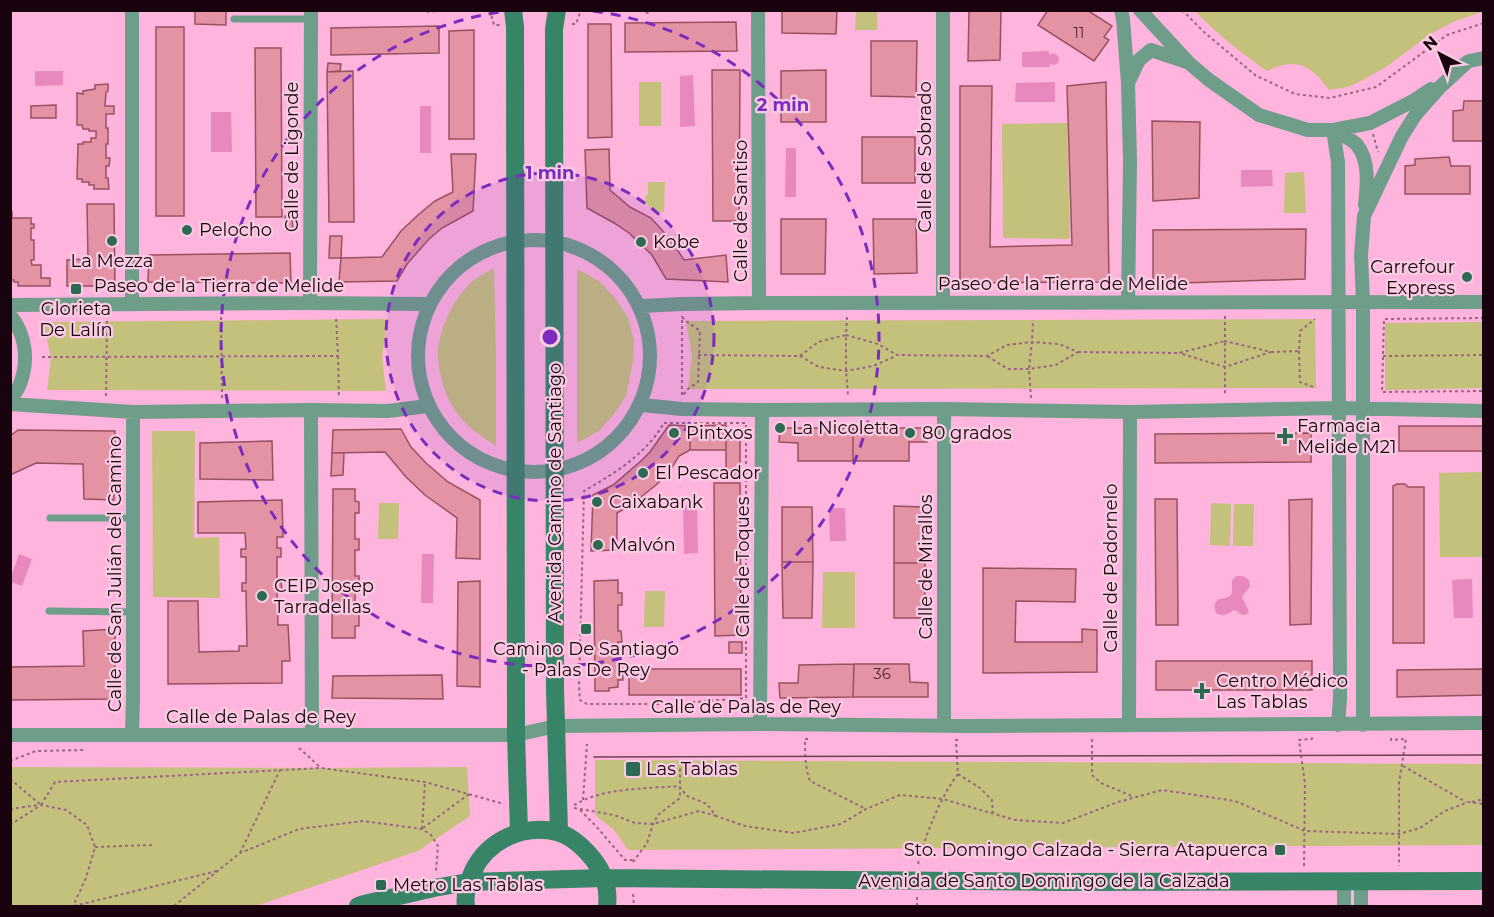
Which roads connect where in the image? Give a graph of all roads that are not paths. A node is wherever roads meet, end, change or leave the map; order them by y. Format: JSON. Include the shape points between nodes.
{"nodes":[{"id":1,"x":132,"y":10,"type":"edge"},
{"id":2,"x":758,"y":10,"type":"edge"},
{"id":3,"x":943,"y":10,"type":"edge"},
{"id":4,"x":1121,"y":10,"type":"edge"},
{"id":5,"x":1140,"y":10,"type":"edge"},
{"id":6,"x":311,"y":15,"type":"edge"},
{"id":7,"x":556,"y":17,"type":"edge"},
{"id":8,"x":234,"y":18,"type":"dead end"},
{"id":9,"x":514,"y":19,"type":"edge"},
{"id":10,"x":1484,"y":58,"type":"edge"},
{"id":11,"x":1190,"y":63,"type":"junction"},
{"id":12,"x":1465,"y":64,"type":"junction"},
{"id":13,"x":1128,"y":83,"type":"junction"},
{"id":14,"x":1332,"y":130,"type":"junction"},
{"id":15,"x":1364,"y":216,"type":"junction"},
{"id":16,"x":515,"y":242,"type":"junction"},
{"id":17,"x":554,"y":244,"type":"junction"},
{"id":18,"x":1128,"y":302,"type":"junction"},
{"id":19,"x":1339,"y":302,"type":"junction"},
{"id":20,"x":1484,"y":302,"type":"edge"},
{"id":21,"x":310,"y":303,"type":"junction"},
{"id":22,"x":759,"y":303,"type":"junction"},
{"id":23,"x":943,"y":303,"type":"junction"},
{"id":24,"x":1363,"y":303,"type":"junction"},
{"id":25,"x":10,"y":304,"type":"edge"},
{"id":26,"x":132,"y":304,"type":"junction"},
{"id":27,"x":428,"y":304,"type":"junction"},
{"id":28,"x":642,"y":306,"type":"junction"},
{"id":29,"x":10,"y":315,"type":"edge"},
{"id":30,"x":10,"y":402,"type":"edge"},
{"id":31,"x":642,"y":405,"type":"junction"},
{"id":32,"x":427,"y":406,"type":"junction"},
{"id":33,"x":1338,"y":408,"type":"junction"},
{"id":34,"x":1362,"y":408,"type":"junction"},
{"id":35,"x":944,"y":409,"type":"junction"},
{"id":36,"x":311,"y":410,"type":"junction"},
{"id":37,"x":762,"y":410,"type":"junction"},
{"id":38,"x":1484,"y":411,"type":"edge"},
{"id":39,"x":133,"y":412,"type":"junction"},
{"id":40,"x":1130,"y":412,"type":"junction"},
{"id":41,"x":516,"y":469,"type":"junction"},
{"id":42,"x":555,"y":470,"type":"junction"},
{"id":43,"x":50,"y":518,"type":"dead end"},
{"id":44,"x":133,"y":518,"type":"junction"},
{"id":45,"x":49,"y":611,"type":"dead end"},
{"id":46,"x":134,"y":612,"type":"junction"},
{"id":47,"x":1484,"y":723,"type":"edge"},
{"id":48,"x":760,"y":724,"type":"junction"},
{"id":49,"x":1363,"y":724,"type":"junction"},
{"id":50,"x":944,"y":725,"type":"junction"},
{"id":51,"x":1129,"y":725,"type":"junction"},
{"id":52,"x":1338,"y":725,"type":"junction"},
{"id":53,"x":556,"y":726,"type":"junction"},
{"id":54,"x":10,"y":735,"type":"edge"},
{"id":55,"x":132,"y":735,"type":"junction"},
{"id":56,"x":312,"y":735,"type":"junction"},
{"id":57,"x":516,"y":735,"type":"junction"},
{"id":58,"x":519,"y":832,"type":"junction"},
{"id":59,"x":559,"y":832,"type":"junction"},
{"id":60,"x":604,"y":878,"type":"junction"},
{"id":61,"x":1484,"y":881,"type":"edge"},
{"id":62,"x":468,"y":882,"type":"junction"},
{"id":63,"x":1353,"y":882,"type":"junction"},
{"id":64,"x":358,"y":906,"type":"edge"},
{"id":65,"x":466,"y":906,"type":"edge"},
{"id":66,"x":607,"y":906,"type":"edge"},
{"id":67,"x":1344,"y":906,"type":"edge"},
{"id":68,"x":1361,"y":906,"type":"edge"}],
"edges":[{"from":1,"to":26,"type":"street"},
{"from":2,"to":22,"type":"street","name":"Calle de Santiso"},
{"from":3,"to":23,"type":"street","name":"Calle de Sobrado"},
{"from":4,"to":13,"type":"street"},
{"from":5,"to":11,"type":"street"},
{"from":6,"to":8,"type":"lane"},
{"from":6,"to":21,"type":"street","name":"Calle de Ligonde"},
{"from":7,"to":17,"type":"street","name":"Avenida Camino de Santiago"},
{"from":9,"to":16,"type":"street"},
{"from":10,"to":12,"type":"street"},
{"from":11,"to":13,"type":"street","via":[[1150,50],[1139,60]]},
{"from":11,"to":14,"type":"street","via":[[1259,115],[1308,130]]},
{"from":12,"to":14,"type":"street","via":[[1413,101],[1370,123]]},
{"from":12,"to":15,"type":"street","via":[[1416,114]]},
{"from":13,"to":18,"type":"street"},
{"from":14,"to":15,"type":"street","via":[[1356,144],[1365,160]]},
{"from":14,"to":19,"type":"street","via":[[1338,162]]},
{"from":15,"to":24,"type":"street"},
{"from":16,"to":17,"type":"street"},
{"from":16,"to":27,"type":"street","via":[[487,250],[463,263]]},
{"from":16,"to":41,"type":"street"},
{"from":17,"to":28,"type":"street","via":[[583,251],[607,264],[627,283]]},
{"from":17,"to":42,"type":"street","name":"Avenida Camino de Santiago"},
{"from":18,"to":19,"type":"street","name":"Paseo de la Tierra de Melide"},
{"from":18,"to":23,"type":"street","name":"Paseo de la Tierra de Melide"},
{"from":19,"to":24,"type":"street","name":"Paseo de la Tierra de Melide"},
{"from":19,"to":33,"type":"street"},
{"from":20,"to":24,"type":"street","name":"Paseo de la Tierra de Melide"},
{"from":21,"to":26,"type":"street","name":"Paseo de la Tierra de Melide"},
{"from":21,"to":27,"type":"street","name":"Paseo de la Tierra de Melide"},
{"from":22,"to":23,"type":"street","name":"Paseo de la Tierra de Melide"},
{"from":22,"to":28,"type":"street","name":"Paseo de la Tierra de Melide","via":[[682,310]]},
{"from":24,"to":34,"type":"street"},
{"from":25,"to":26,"type":"street","name":"Paseo de la Tierra de Melide"},
{"from":27,"to":32,"type":"street","via":[[419,329],[416,355],[418,381]]},
{"from":28,"to":31,"type":"street","via":[[652,339],[652,373]]},
{"from":29,"to":30,"type":"street","via":[[24,342],[25,363],[20,385]]},
{"from":30,"to":39,"type":"street"},
{"from":31,"to":37,"type":"street","via":[[682,403]]},
{"from":31,"to":42,"type":"street","via":[[613,442],[577,465]]},
{"from":32,"to":36,"type":"street","via":[[388,411]]},
{"from":32,"to":41,"type":"street","via":[[443,430],[464,450],[489,463]]},
{"from":33,"to":34,"type":"street"},
{"from":33,"to":40,"type":"street"},
{"from":33,"to":52,"type":"street"},
{"from":34,"to":38,"type":"street"},
{"from":34,"to":49,"type":"street"},
{"from":35,"to":37,"type":"street"},
{"from":35,"to":40,"type":"street"},
{"from":35,"to":50,"type":"street","name":"Calle de Mirallos"},
{"from":36,"to":39,"type":"street"},
{"from":36,"to":56,"type":"street"},
{"from":37,"to":48,"type":"street","name":"Calle de Toques"},
{"from":39,"to":44,"type":"street","name":"Calle de San Julián del Camino"},
{"from":40,"to":51,"type":"street","name":"Calle de Padornelo"},
{"from":41,"to":42,"type":"street"},
{"from":41,"to":57,"type":"street"},
{"from":42,"to":53,"type":"street","name":"Avenida Camino de Santiago"},
{"from":43,"to":44,"type":"lane"},
{"from":44,"to":46,"type":"street","name":"Calle de San Julián del Camino"},
{"from":45,"to":46,"type":"lane"},
{"from":46,"to":55,"type":"street","name":"Calle de San Julián del Camino"},
{"from":47,"to":49,"type":"street","name":"Calle de Palas de Rey"},
{"from":48,"to":50,"type":"street","name":"Calle de Palas de Rey"},
{"from":48,"to":53,"type":"street","name":"Calle de Palas de Rey"},
{"from":49,"to":52,"type":"street","name":"Calle de Palas de Rey"},
{"from":50,"to":51,"type":"street","name":"Calle de Palas de Rey"},
{"from":51,"to":52,"type":"street","name":"Calle de Palas de Rey"},
{"from":53,"to":57,"type":"street","name":"Calle de Palas de Rey"},
{"from":53,"to":59,"type":"street","name":"Avenida Camino de Santiago"},
{"from":54,"to":55,"type":"street","name":"Calle de Palas de Rey"},
{"from":55,"to":56,"type":"street","name":"Calle de Palas de Rey"},
{"from":56,"to":57,"type":"street","name":"Calle de Palas de Rey"},
{"from":57,"to":58,"type":"street"},
{"from":58,"to":59,"type":"street"},
{"from":58,"to":62,"type":"street","via":[[496,842],[478,860]]},
{"from":59,"to":60,"type":"street","via":[[586,850]]},
{"from":60,"to":62,"type":"street","name":"Avenida de Santo Domingo de la Calzada"},
{"from":60,"to":63,"type":"street","name":"Avenida de Santo Domingo de la Calzada","via":[[633,869],[917,880]]},
{"from":60,"to":66,"type":"street"},
{"from":61,"to":63,"type":"street","name":"Avenida de Santo Domingo de la Calzada"},
{"from":62,"to":64,"type":"street","name":"Avenida de Santo Domingo de la Calzada"},
{"from":62,"to":65,"type":"street"},
{"from":63,"to":67,"type":"street"},
{"from":63,"to":68,"type":"street"}]}
